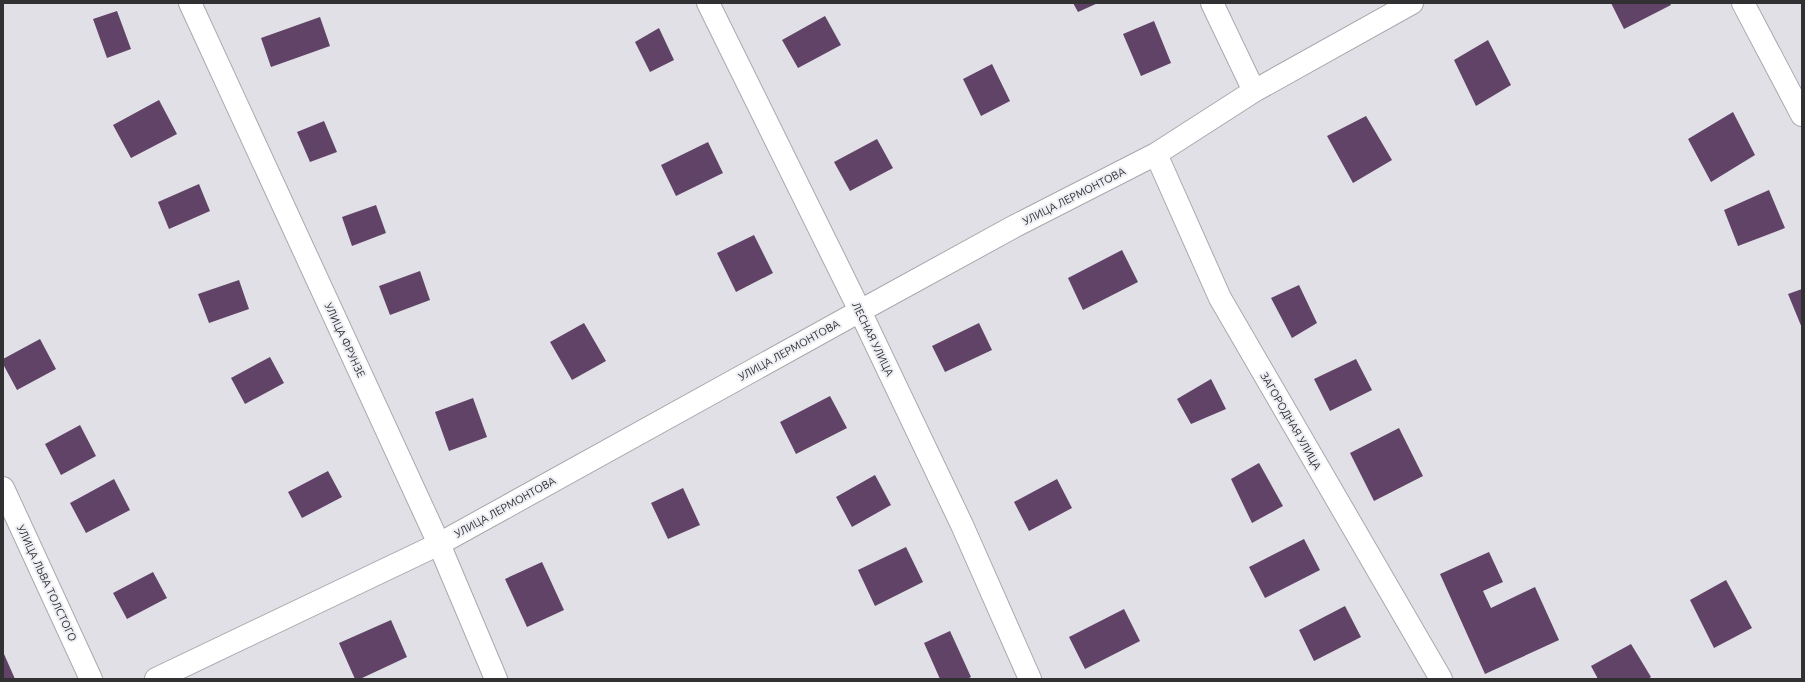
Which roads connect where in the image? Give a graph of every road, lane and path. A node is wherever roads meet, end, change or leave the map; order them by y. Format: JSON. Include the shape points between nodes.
{"nodes":[{"id":1,"x":190,"y":3,"type":"edge"},
{"id":2,"x":708,"y":3,"type":"edge"},
{"id":3,"x":1212,"y":3,"type":"edge"},
{"id":4,"x":1412,"y":3,"type":"edge"},
{"id":5,"x":1743,"y":3,"type":"edge"},
{"id":6,"x":1254,"y":91,"type":"junction"},
{"id":7,"x":1802,"y":115,"type":"edge"},
{"id":8,"x":1156,"y":154,"type":"junction"},
{"id":9,"x":860,"y":311,"type":"junction"},
{"id":10,"x":3,"y":488,"type":"edge"},
{"id":11,"x":439,"y":544,"type":"junction"},
{"id":12,"x":91,"y":679,"type":"edge"},
{"id":13,"x":156,"y":679,"type":"edge"},
{"id":14,"x":496,"y":679,"type":"edge"},
{"id":15,"x":1030,"y":679,"type":"edge"},
{"id":16,"x":1441,"y":679,"type":"edge"}],
"edges":[{"from":1,"to":11,"type":"street","name":"УЛИЦА ФРУНЗЕ"},
{"from":2,"to":9,"type":"street","name":"ЛЕСНАЯ УЛИЦА"},
{"from":3,"to":6,"type":"street"},
{"from":4,"to":6,"type":"street","name":"УЛИЦА ЛЕРМОНТОВА"},
{"from":5,"to":7,"type":"street"},
{"from":6,"to":8,"type":"street","name":"УЛИЦА ЛЕРМОНТОВА"},
{"from":8,"to":9,"type":"street","name":"УЛИЦА ЛЕРМОНТОВА"},
{"from":8,"to":16,"type":"street","name":"ЗАГОРОДНАЯ УЛИЦА","via":[[1220,298]]},
{"from":9,"to":11,"type":"street","name":"УЛИЦА ЛЕРМОНТОВА"},
{"from":9,"to":15,"type":"street","name":"ЛЕСНАЯ УЛИЦА","via":[[962,525]]},
{"from":10,"to":12,"type":"street","name":"УЛИЦА ЛЬВА ТОЛСТОГО"},
{"from":11,"to":13,"type":"street","name":"УЛИЦА ЛЕРМОНТОВА"},
{"from":11,"to":14,"type":"street","name":"УЛИЦА ФРУНЗЕ"}]}
